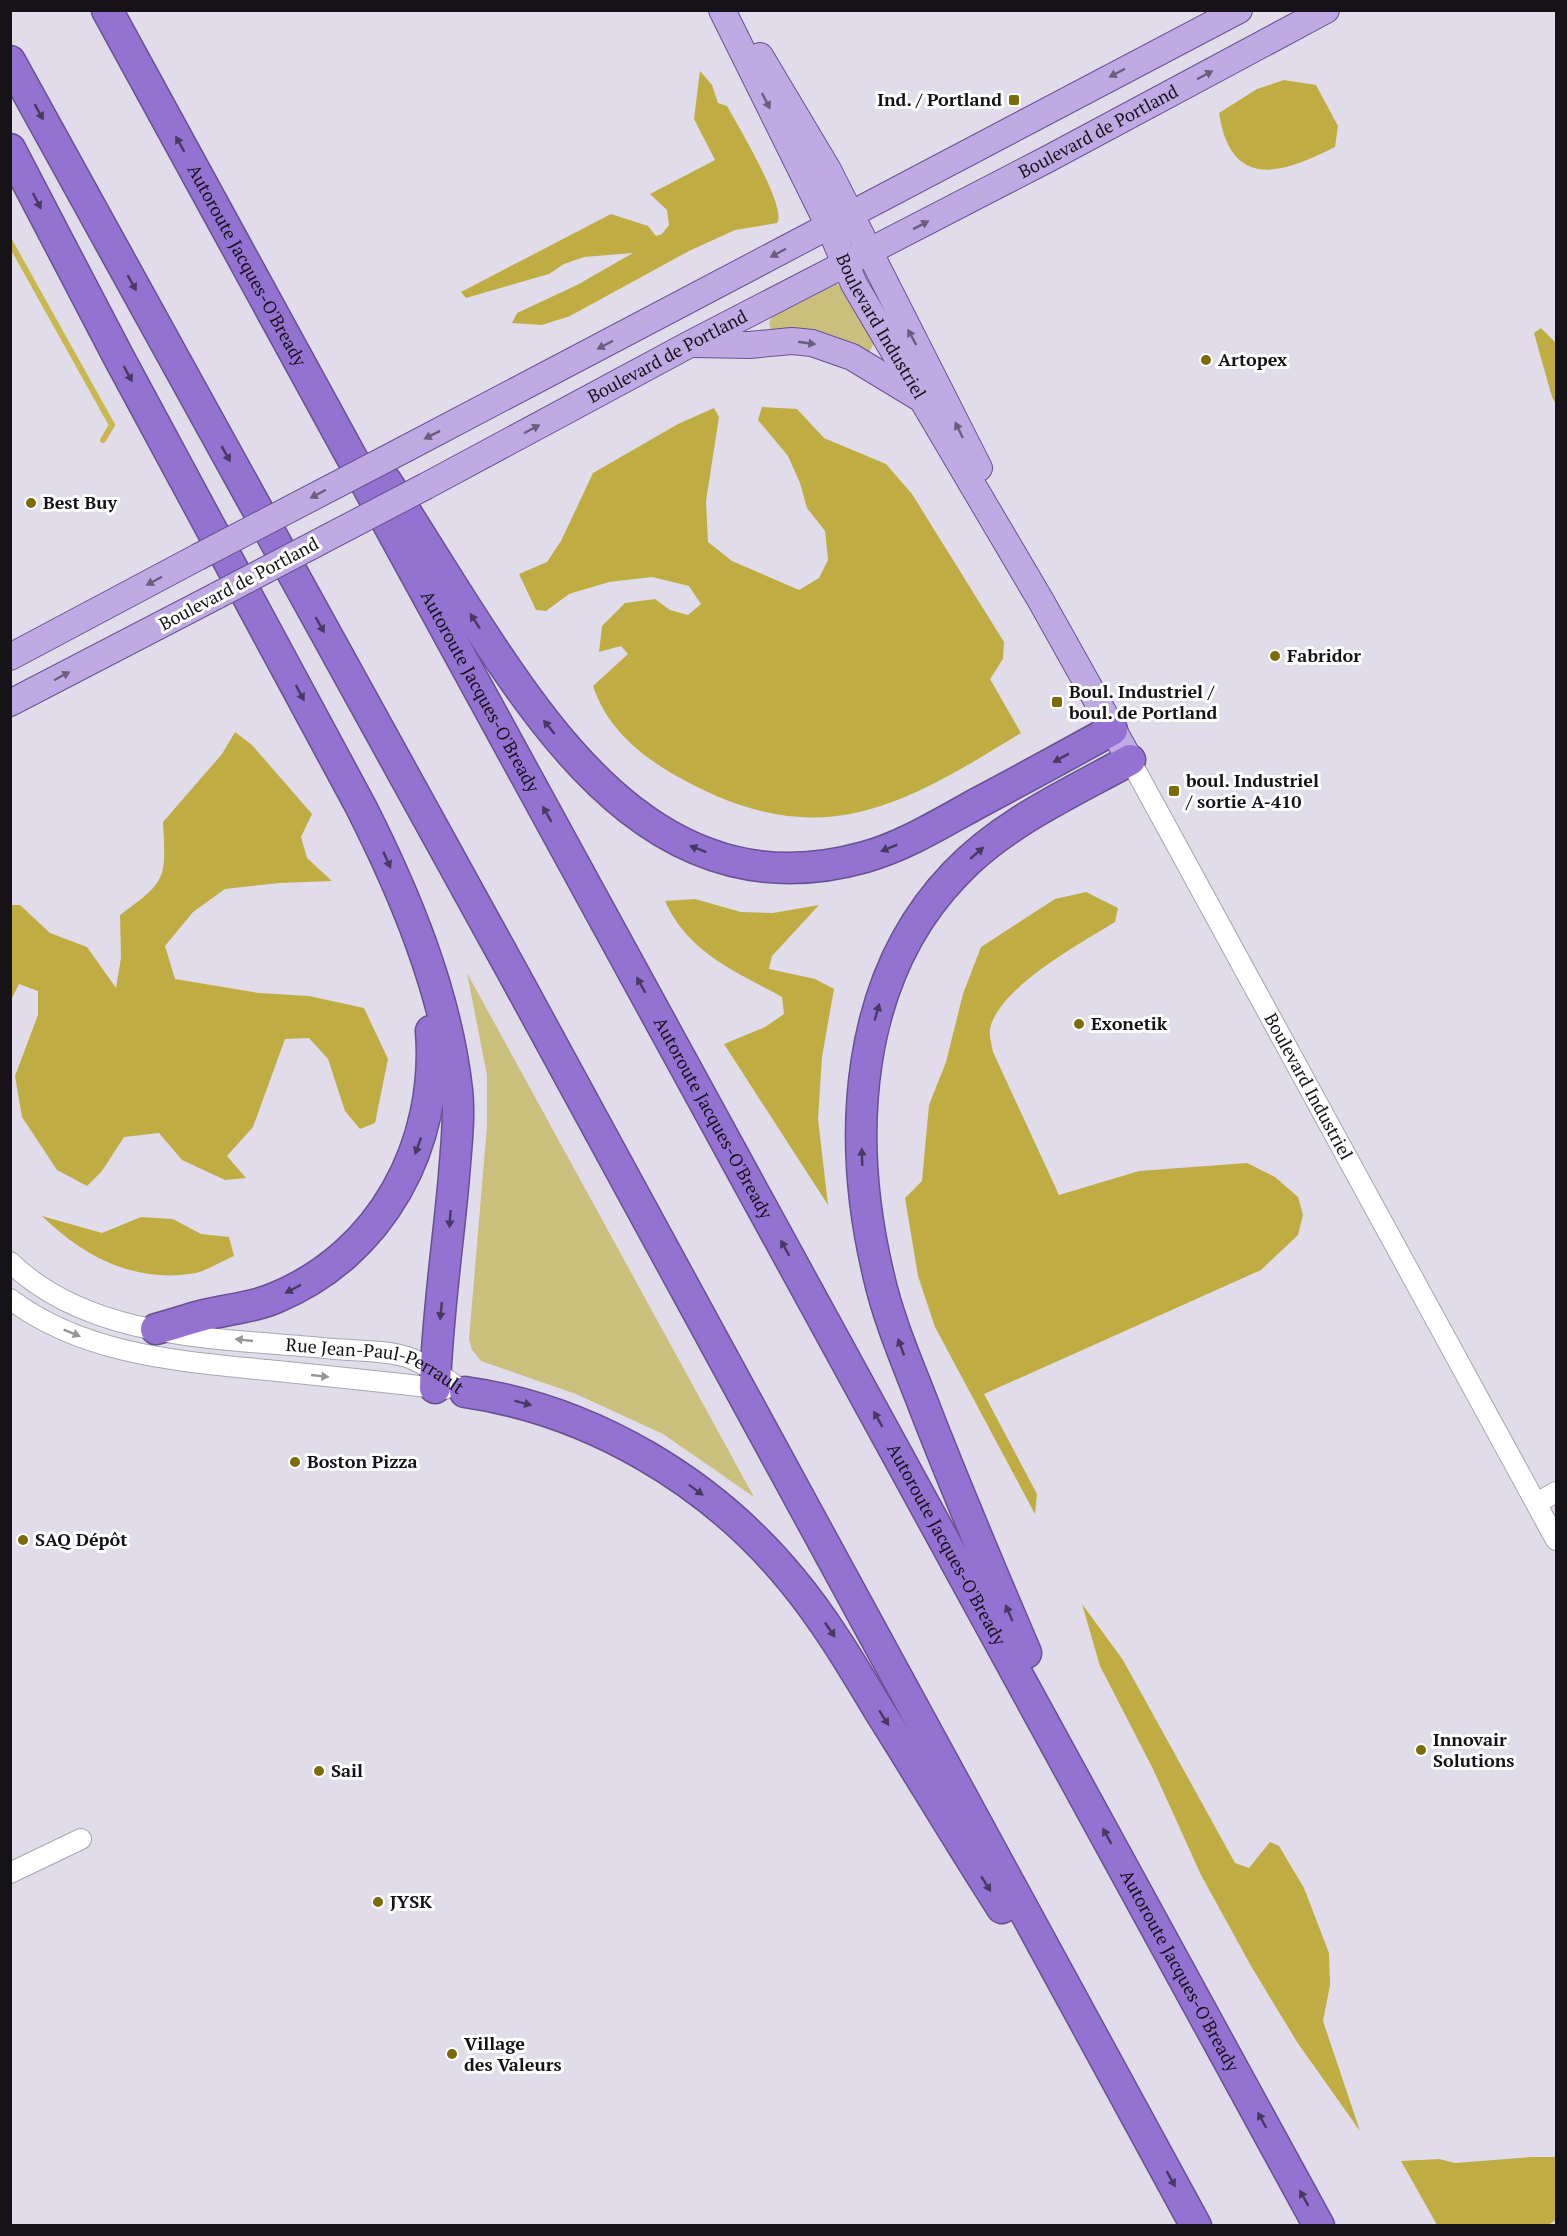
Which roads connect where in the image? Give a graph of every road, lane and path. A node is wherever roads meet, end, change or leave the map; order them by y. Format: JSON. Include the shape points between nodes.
{"nodes":[{"id":1,"x":107,"y":10,"type":"edge"},
{"id":2,"x":722,"y":10,"type":"edge"},
{"id":3,"x":733,"y":10,"type":"edge"},
{"id":4,"x":1239,"y":10,"type":"edge"},
{"id":5,"x":1326,"y":10,"type":"edge"},
{"id":6,"x":10,"y":61,"type":"edge"},
{"id":7,"x":10,"y":149,"type":"edge"},
{"id":8,"x":840,"y":220,"type":"junction"},
{"id":9,"x":239,"y":250,"type":"junction"},
{"id":10,"x":869,"y":252,"type":"junction"},
{"id":11,"x":845,"y":263,"type":"junction"},
{"id":12,"x":690,"y":344,"type":"junction"},
{"id":13,"x":918,"y":397,"type":"junction"},
{"id":14,"x":1059,"y":633,"type":"junction"},
{"id":15,"x":10,"y":657,"type":"edge"},
{"id":16,"x":10,"y":703,"type":"edge"},
{"id":17,"x":1113,"y":730,"type":"junction"},
{"id":18,"x":1130,"y":760,"type":"junction"},
{"id":19,"x":415,"y":930,"type":"junction"},
{"id":20,"x":10,"y":1262,"type":"edge"},
{"id":21,"x":10,"y":1299,"type":"edge"},
{"id":22,"x":156,"y":1329,"type":"junction"},
{"id":23,"x":435,"y":1380,"type":"junction"},
{"id":24,"x":465,"y":1392,"type":"joint"},
{"id":25,"x":1557,"y":1492,"type":"edge"},
{"id":26,"x":1537,"y":1503,"type":"junction"},
{"id":27,"x":1557,"y":1540,"type":"edge"},
{"id":28,"x":1088,"y":1802,"type":"junction"},
{"id":29,"x":81,"y":1839,"type":"dead end"},
{"id":30,"x":10,"y":1872,"type":"edge"},
{"id":31,"x":1146,"y":2133,"type":"junction"},
{"id":32,"x":1196,"y":2226,"type":"edge"},
{"id":33,"x":1319,"y":2226,"type":"edge"}],
"edges":[{"from":9,"to":1,"type":"highway","name":"Autoroute Jacques-O'Bready","one_way":true},
{"from":2,"to":8,"type":"main road","name":"Boulevard Industriel","one_way":true},
{"from":3,"to":8,"type":"main road","name":"Boulevard Industriel","via":[[828,170]]},
{"from":4,"to":8,"type":"main road","one_way":true},
{"from":10,"to":5,"type":"main road","name":"Boulevard de Portland","one_way":true},
{"from":6,"to":31,"type":"highway","one_way":true},
{"from":7,"to":19,"type":"highway","one_way":true,"via":[[369,823]]},
{"from":8,"to":10,"type":"main road","name":"Boulevard Industriel"},
{"from":8,"to":11,"type":"main road","name":"Boulevard Industriel"},
{"from":8,"to":15,"type":"main road","one_way":true,"bridge":true},
{"from":17,"to":9,"type":"highway","one_way":true,"via":[[923,832],[884,851],[853,860],[791,866],[743,862],[700,850],[664,833],[600,785],[520,690]]},
{"from":28,"to":9,"type":"highway","name":"Autoroute Jacques-O'Bready","one_way":true},
{"from":10,"to":11,"type":"main road","name":"Boulevard de Portland"},
{"from":14,"to":10,"type":"main road","name":"Boulevard Industriel","one_way":true},
{"from":11,"to":12,"type":"main road","name":"Boulevard de Portland"},
{"from":11,"to":13,"type":"main road","name":"Boulevard Industriel"},
{"from":12,"to":13,"type":"main road","one_way":true,"via":[[812,343],[852,357]]},
{"from":16,"to":12,"type":"main road","name":"Boulevard de Portland","one_way":true,"bridge":true},
{"from":13,"to":14,"type":"main road","name":"Boulevard Industriel"},
{"from":14,"to":17,"type":"main road","name":"Boulevard Industriel"},
{"from":17,"to":18,"type":"main road","name":"Boulevard Industriel"},
{"from":18,"to":26,"type":"street","name":"Boulevard Industriel"},
{"from":28,"to":18,"type":"highway","one_way":true,"via":[[945,1461],[888,1309],[874,1256],[865,1197],[862,1109],[866,1057],[881,998],[900,951],[930,904],[955,873],[996,837]]},
{"from":19,"to":22,"type":"highway","one_way":true,"via":[[430,1017],[431,1089],[419,1146],[391,1202],[346,1253],[287,1293]]},
{"from":19,"to":23,"type":"highway","one_way":true,"via":[[445,1029],[457,1090]]},
{"from":20,"to":22,"type":"street","name":"Rue Jean-Paul-Perrault","via":[[41,1287],[80,1308],[111,1320]]},
{"from":21,"to":23,"type":"street","name":"Rue Jean-Paul-Perrault","one_way":true,"via":[[67,1331],[144,1355],[190,1363]]},
{"from":23,"to":22,"type":"street","name":"Rue Jean-Paul-Perrault","one_way":true,"via":[[407,1357]]},
{"from":23,"to":24,"type":"street","name":"Rue Jean-Paul-Perrault"},
{"from":24,"to":31,"type":"highway","one_way":true,"via":[[514,1400],[549,1411],[619,1441],[704,1496],[779,1565],[834,1636]]},
{"from":25,"to":26,"type":"street"},
{"from":26,"to":27,"type":"street","name":"Boulevard Industriel"},
{"from":33,"to":28,"type":"highway","name":"Autoroute Jacques-O'Bready","one_way":true},
{"from":29,"to":30,"type":"street"},
{"from":31,"to":32,"type":"highway","one_way":true}]}
